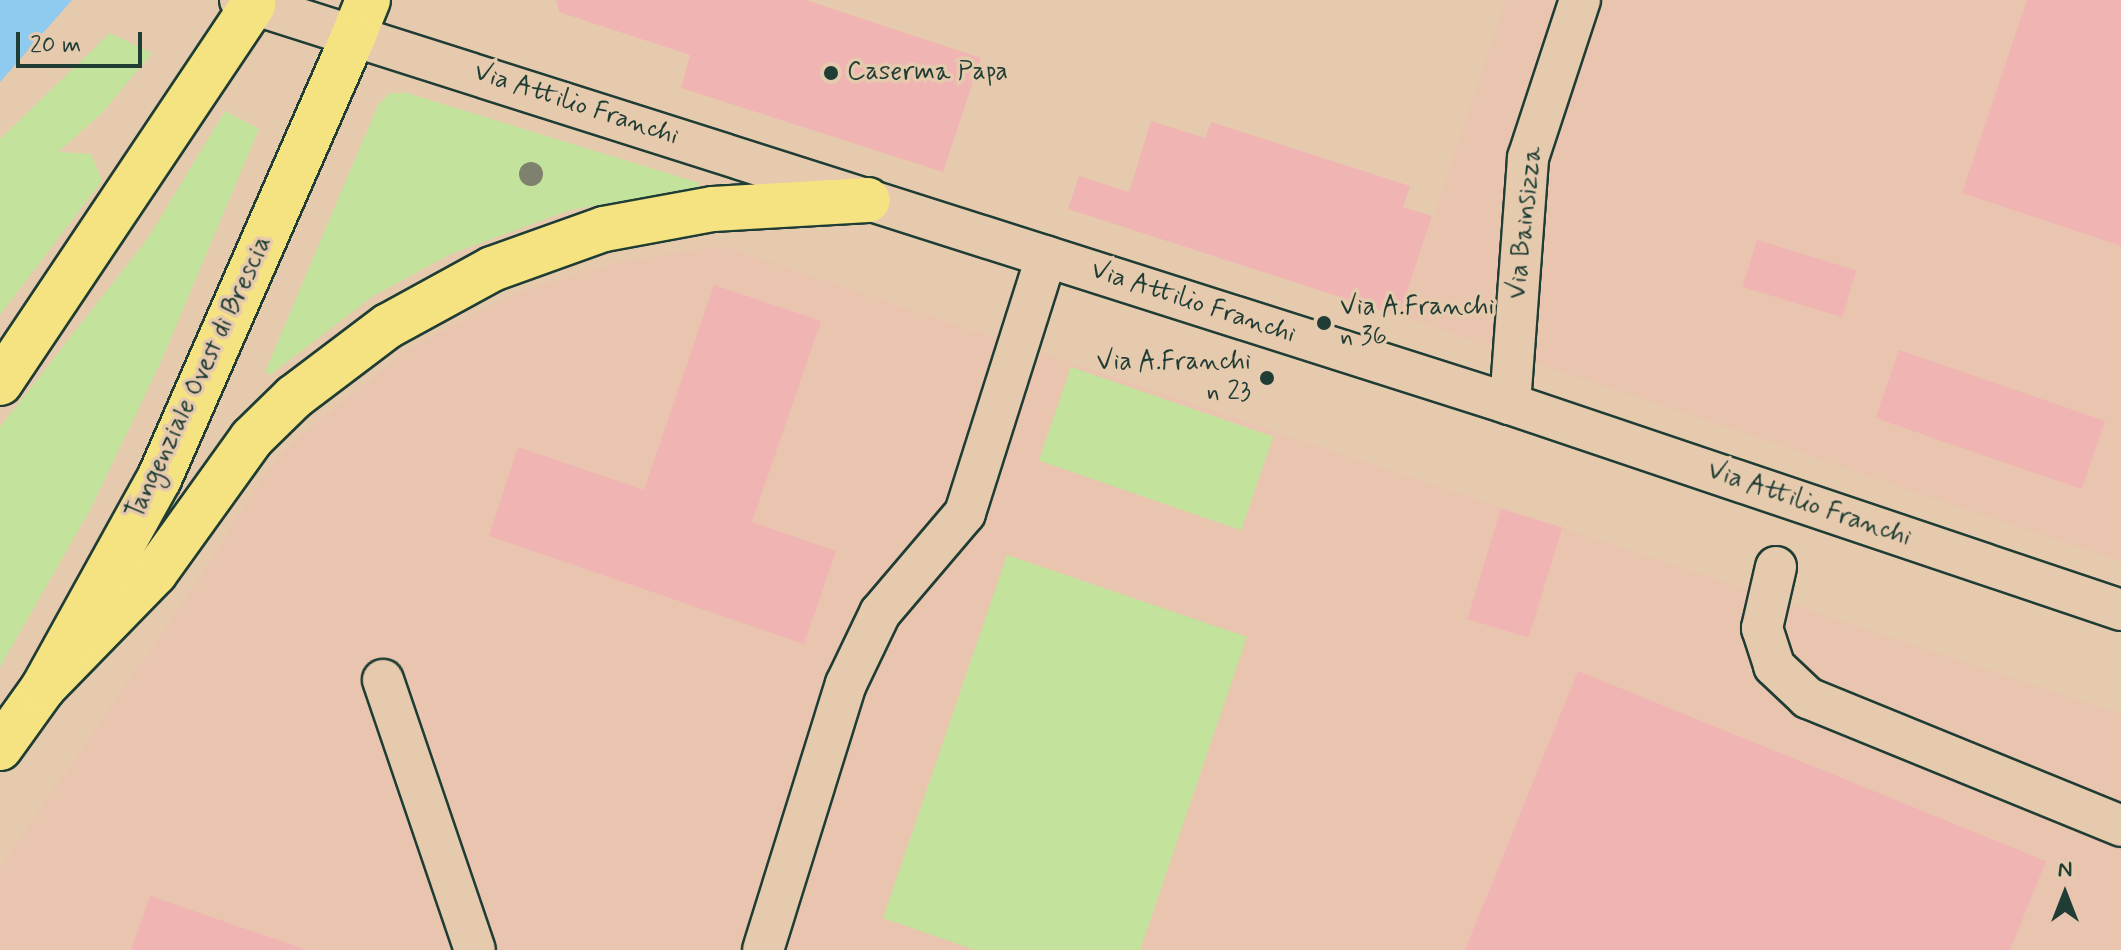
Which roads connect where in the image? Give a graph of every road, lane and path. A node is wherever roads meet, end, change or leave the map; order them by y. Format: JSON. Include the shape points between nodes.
{"nodes":[{"id":1,"x":1580,"y":0,"type":"edge"},
{"id":2,"x":250,"y":2,"type":"edge"},
{"id":3,"x":360,"y":18,"type":"edge"},
{"id":4,"x":868,"y":200,"type":"junction"},
{"id":5,"x":1046,"y":257,"type":"junction"},
{"id":6,"x":0,"y":383,"type":"edge"},
{"id":7,"x":1510,"y":404,"type":"junction"},
{"id":8,"x":1776,"y":567,"type":"dead end"},
{"id":9,"x":2121,"y":610,"type":"edge"},
{"id":10,"x":383,"y":680,"type":"dead end"},
{"id":11,"x":43,"y":688,"type":"junction"},
{"id":12,"x":0,"y":748,"type":"edge"},
{"id":13,"x":2121,"y":826,"type":"edge"},
{"id":14,"x":475,"y":950,"type":"edge"},
{"id":15,"x":763,"y":950,"type":"edge"}],
"edges":[{"from":1,"to":7,"type":"street","name":"Via Bainsizza","via":[[1528,158]]},
{"from":2,"to":3,"type":"street","name":"Via Attilio Franchi"},
{"from":2,"to":6,"type":"highway"},
{"from":3,"to":4,"type":"street","name":"Via Attilio Franchi","via":[[451,64]]},
{"from":3,"to":11,"type":"highway","name":"Tangenziale Ovest di Brescia","via":[[159,479]]},
{"from":4,"to":5,"type":"street","name":"Via Attilio Franchi"},
{"from":4,"to":11,"type":"highway","via":[[713,209],[604,229],[492,269],[401,318],[340,360],[252,438],[155,573]]},
{"from":5,"to":7,"type":"street","name":"Via Attilio Franchi"},
{"from":5,"to":15,"type":"street","via":[[965,513],[880,613],[846,684]]},
{"from":7,"to":9,"type":"street","name":"Via Attilio Franchi"},
{"from":8,"to":13,"type":"street","via":[[1762,628],[1774,666],[1808,698]]},
{"from":10,"to":14,"type":"street"},
{"from":11,"to":12,"type":"highway","name":"Tangenziale Ovest di Brescia"}]}
